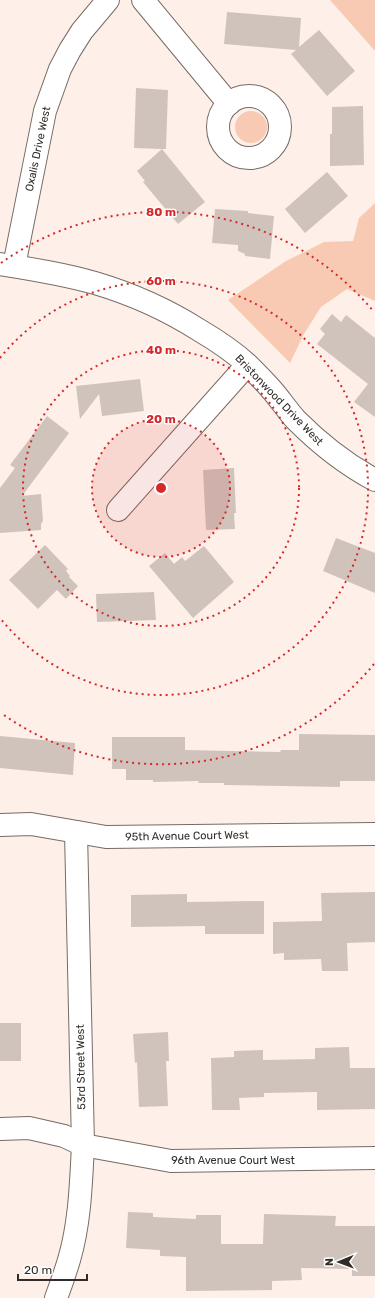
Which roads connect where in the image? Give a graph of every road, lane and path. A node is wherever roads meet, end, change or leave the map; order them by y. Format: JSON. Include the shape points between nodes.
{"nodes":[{"id":1,"x":108,"y":0,"type":"edge"},
{"id":2,"x":143,"y":0,"type":"edge"},
{"id":3,"x":229,"y":104,"type":"dead end"},
{"id":4,"x":7,"y":265,"type":"edge"},
{"id":5,"x":247,"y":364,"type":"junction"},
{"id":6,"x":375,"y":480,"type":"edge"},
{"id":7,"x":118,"y":510,"type":"dead end"},
{"id":8,"x":0,"y":825,"type":"edge"},
{"id":9,"x":76,"y":832,"type":"junction"},
{"id":10,"x":375,"y":834,"type":"edge"},
{"id":11,"x":0,"y":1129,"type":"edge"},
{"id":12,"x":83,"y":1145,"type":"junction"},
{"id":13,"x":375,"y":1158,"type":"edge"},
{"id":14,"x":56,"y":1298,"type":"edge"}],
"edges":[{"from":1,"to":4,"type":"street","name":"Oxalis Drive West","via":[[82,31],[60,69],[45,111]]},
{"from":2,"to":3,"type":"street"},
{"from":4,"to":5,"type":"street","name":"Bristonwood Drive West","via":[[64,275],[123,292],[180,318],[220,343]]},
{"from":5,"to":6,"type":"street","name":"Bristonwood Drive West","via":[[295,419],[326,448]]},
{"from":5,"to":7,"type":"street"},
{"from":8,"to":9,"type":"street","name":"95th Avenue Court West","via":[[31,824]]},
{"from":9,"to":10,"type":"street","name":"95th Avenue Court West","via":[[106,837]]},
{"from":9,"to":12,"type":"street","name":"53rd Street West"},
{"from":11,"to":12,"type":"street","name":"96th Avenue Court West","via":[[29,1128],[64,1136]]},
{"from":12,"to":13,"type":"street","name":"96th Avenue Court West","via":[[170,1161]]},
{"from":12,"to":14,"type":"street","name":"53rd Street West","via":[[77,1223],[69,1259]]}]}
